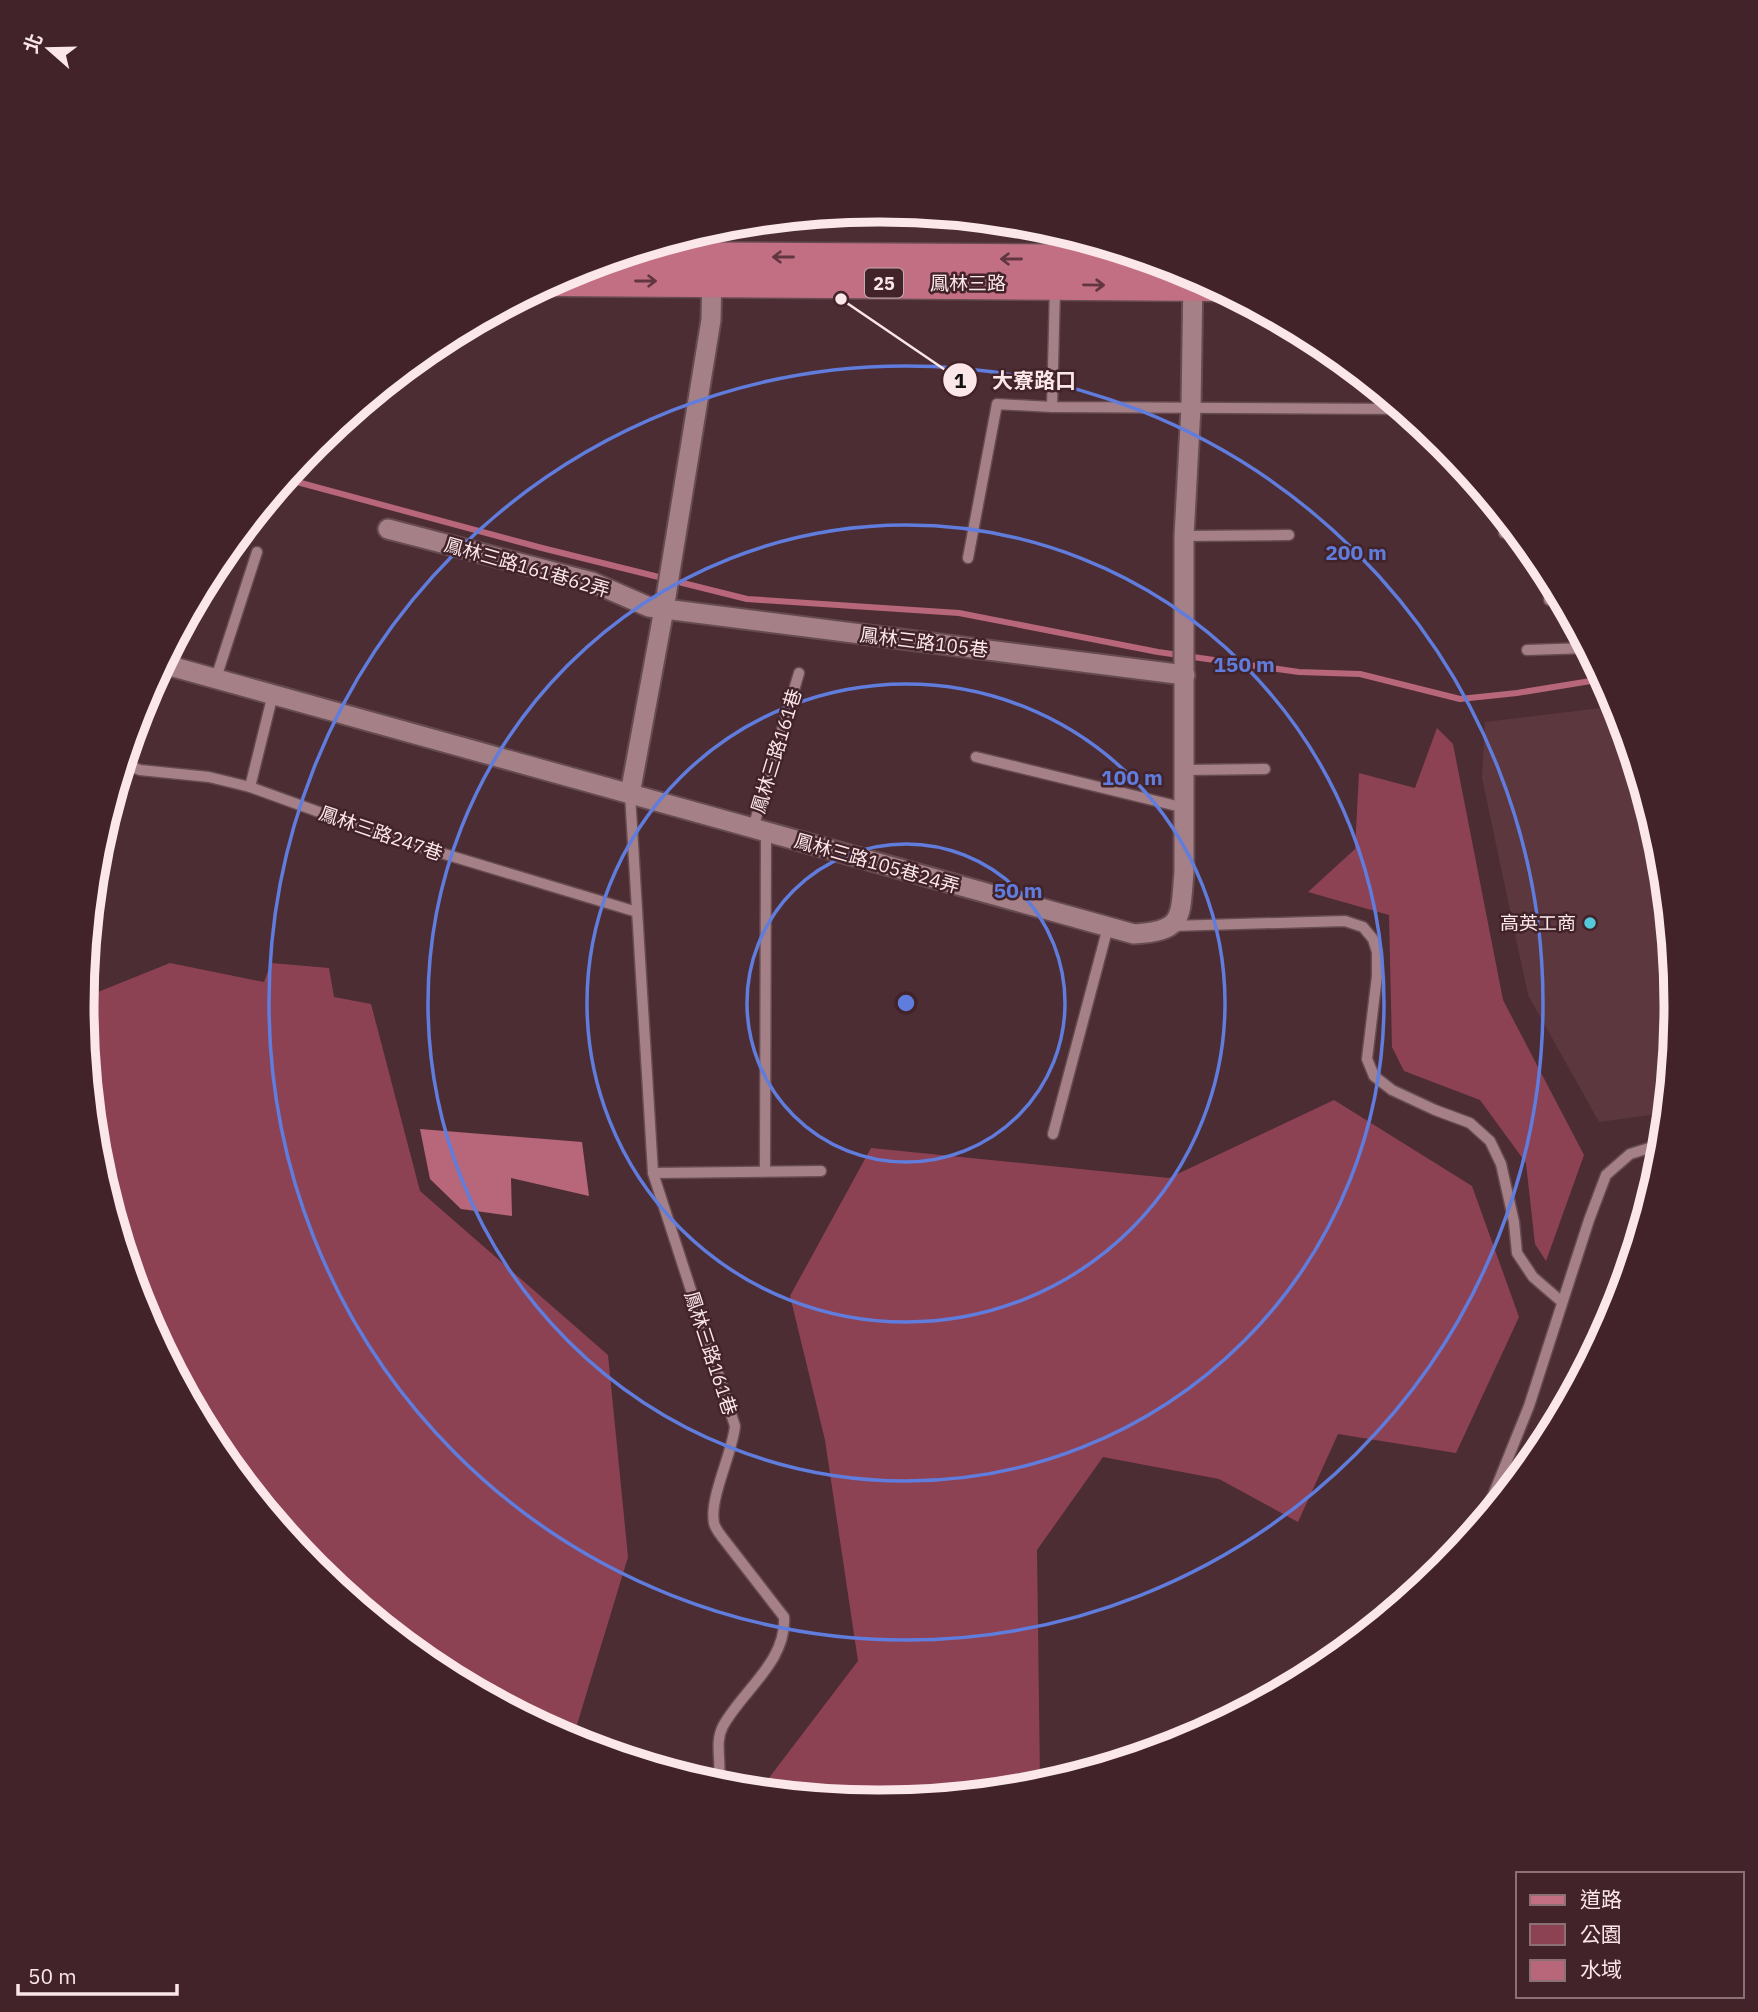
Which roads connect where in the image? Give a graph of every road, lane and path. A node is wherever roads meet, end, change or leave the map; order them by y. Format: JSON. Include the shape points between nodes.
{"nodes":[{"id":1,"x":638,"y":260,"type":"edge"},
{"id":2,"x":1123,"y":261,"type":"edge"},
{"id":3,"x":712,"y":269,"type":"junction"},
{"id":4,"x":585,"y":279,"type":"edge"},
{"id":5,"x":1182,"y":282,"type":"edge"},
{"id":6,"x":1055,"y":284,"type":"junction"},
{"id":7,"x":1199,"y":290,"type":"edge"},
{"id":8,"x":1052,"y":407,"type":"junction"},
{"id":9,"x":1191,"y":407,"type":"junction"},
{"id":10,"x":1387,"y":409,"type":"edge"},
{"id":11,"x":388,"y":529,"type":"dead end"},
{"id":12,"x":1289,"y":535,"type":"dead end"},
{"id":13,"x":1184,"y":536,"type":"junction"},
{"id":14,"x":257,"y":552,"type":"dead end"},
{"id":15,"x":968,"y":558,"type":"dead end"},
{"id":16,"x":665,"y":604,"type":"junction"},
{"id":17,"x":1577,"y":648,"type":"edge"},
{"id":18,"x":1527,"y":650,"type":"dead end"},
{"id":19,"x":172,"y":666,"type":"edge"},
{"id":20,"x":1185,"y":671,"type":"junction"},
{"id":21,"x":799,"y":673,"type":"dead end"},
{"id":22,"x":216,"y":678,"type":"junction"},
{"id":23,"x":273,"y":694,"type":"junction"},
{"id":24,"x":976,"y":757,"type":"dead end"},
{"id":25,"x":132,"y":767,"type":"edge"},
{"id":26,"x":1265,"y":769,"type":"dead end"},
{"id":27,"x":1185,"y":770,"type":"junction"},
{"id":28,"x":250,"y":787,"type":"junction"},
{"id":29,"x":630,"y":794,"type":"junction"},
{"id":30,"x":1185,"y":808,"type":"junction"},
{"id":31,"x":760,"y":830,"type":"junction"},
{"id":32,"x":637,"y":912,"type":"junction"},
{"id":33,"x":1172,"y":926,"type":"junction"},
{"id":34,"x":1108,"y":927,"type":"junction"},
{"id":35,"x":1053,"y":1134,"type":"dead end"},
{"id":36,"x":1650,"y":1148,"type":"edge"},
{"id":37,"x":765,"y":1171,"type":"junction"},
{"id":38,"x":821,"y":1171,"type":"dead end"},
{"id":39,"x":653,"y":1173,"type":"junction"},
{"id":40,"x":1563,"y":1302,"type":"junction"},
{"id":41,"x":1494,"y":1493,"type":"edge"},
{"id":42,"x":719,"y":1773,"type":"edge"}],
"edges":[{"from":1,"to":3,"type":"main road","name":"鳳林三路","number":"25"},
{"from":2,"to":3,"type":"main road","name":"鳳林三路","number":"25","one_way":true},
{"from":4,"to":3,"type":"main road","name":"鳳林三路","number":"25","one_way":true},
{"from":3,"to":6,"type":"main road","name":"鳳林三路","number":"25"},
{"from":3,"to":16,"type":"street","via":[[711,320]]},
{"from":6,"to":5,"type":"main road","name":"鳳林三路","number":"25","one_way":true},
{"from":6,"to":8,"type":"lane"},
{"from":7,"to":9,"type":"street"},
{"from":8,"to":9,"type":"lane"},
{"from":8,"to":15,"type":"lane","via":[[997,404]]},
{"from":9,"to":10,"type":"lane"},
{"from":9,"to":13,"type":"street"},
{"from":11,"to":16,"type":"street","name":"鳳林三路161巷62弄","via":[[592,582],[649,607]]},
{"from":12,"to":13,"type":"lane"},
{"from":13,"to":20,"type":"street"},
{"from":14,"to":22,"type":"lane"},
{"from":16,"to":20,"type":"street","name":"鳳林三路105巷"},
{"from":16,"to":29,"type":"street"},
{"from":17,"to":18,"type":"lane"},
{"from":19,"to":22,"type":"street"},
{"from":20,"to":27,"type":"street"},
{"from":21,"to":31,"type":"lane","name":"鳳林三路161巷"},
{"from":22,"to":23,"type":"street"},
{"from":23,"to":28,"type":"lane"},
{"from":23,"to":29,"type":"street"},
{"from":24,"to":30,"type":"lane"},
{"from":25,"to":28,"type":"lane","name":"鳳林三路247巷"},
{"from":26,"to":27,"type":"lane"},
{"from":27,"to":30,"type":"street"},
{"from":28,"to":32,"type":"lane","name":"鳳林三路247巷","via":[[388,837]]},
{"from":29,"to":31,"type":"street","name":"鳳林三路161巷"},
{"from":29,"to":32,"type":"lane","name":"鳳林三路161巷"},
{"from":30,"to":33,"type":"street","via":[[1181,908]]},
{"from":31,"to":34,"type":"street","name":"鳳林三路105巷24弄"},
{"from":31,"to":37,"type":"lane","name":"鳳林三路161巷"},
{"from":32,"to":39,"type":"lane","name":"鳳林三路161巷"},
{"from":33,"to":34,"type":"street","name":"鳳林三路105巷24弄","via":[[1158,933],[1134,934]]},
{"from":33,"to":40,"type":"lane","via":[[1345,921],[1363,927],[1377,952],[1367,1059],[1374,1076],[1392,1090],[1470,1123],[1490,1141],[1501,1164],[1517,1253],[1533,1277]]},
{"from":34,"to":35,"type":"lane"},
{"from":36,"to":40,"type":"lane","via":[[1630,1154],[1606,1175]]},
{"from":37,"to":38,"type":"lane"},
{"from":37,"to":39,"type":"lane"},
{"from":39,"to":42,"type":"lane","name":"鳳林三路161巷","via":[[734,1426],[714,1524],[784,1617],[785,1632],[777,1651],[723,1727],[718,1742]]},
{"from":40,"to":41,"type":"lane"}]}
